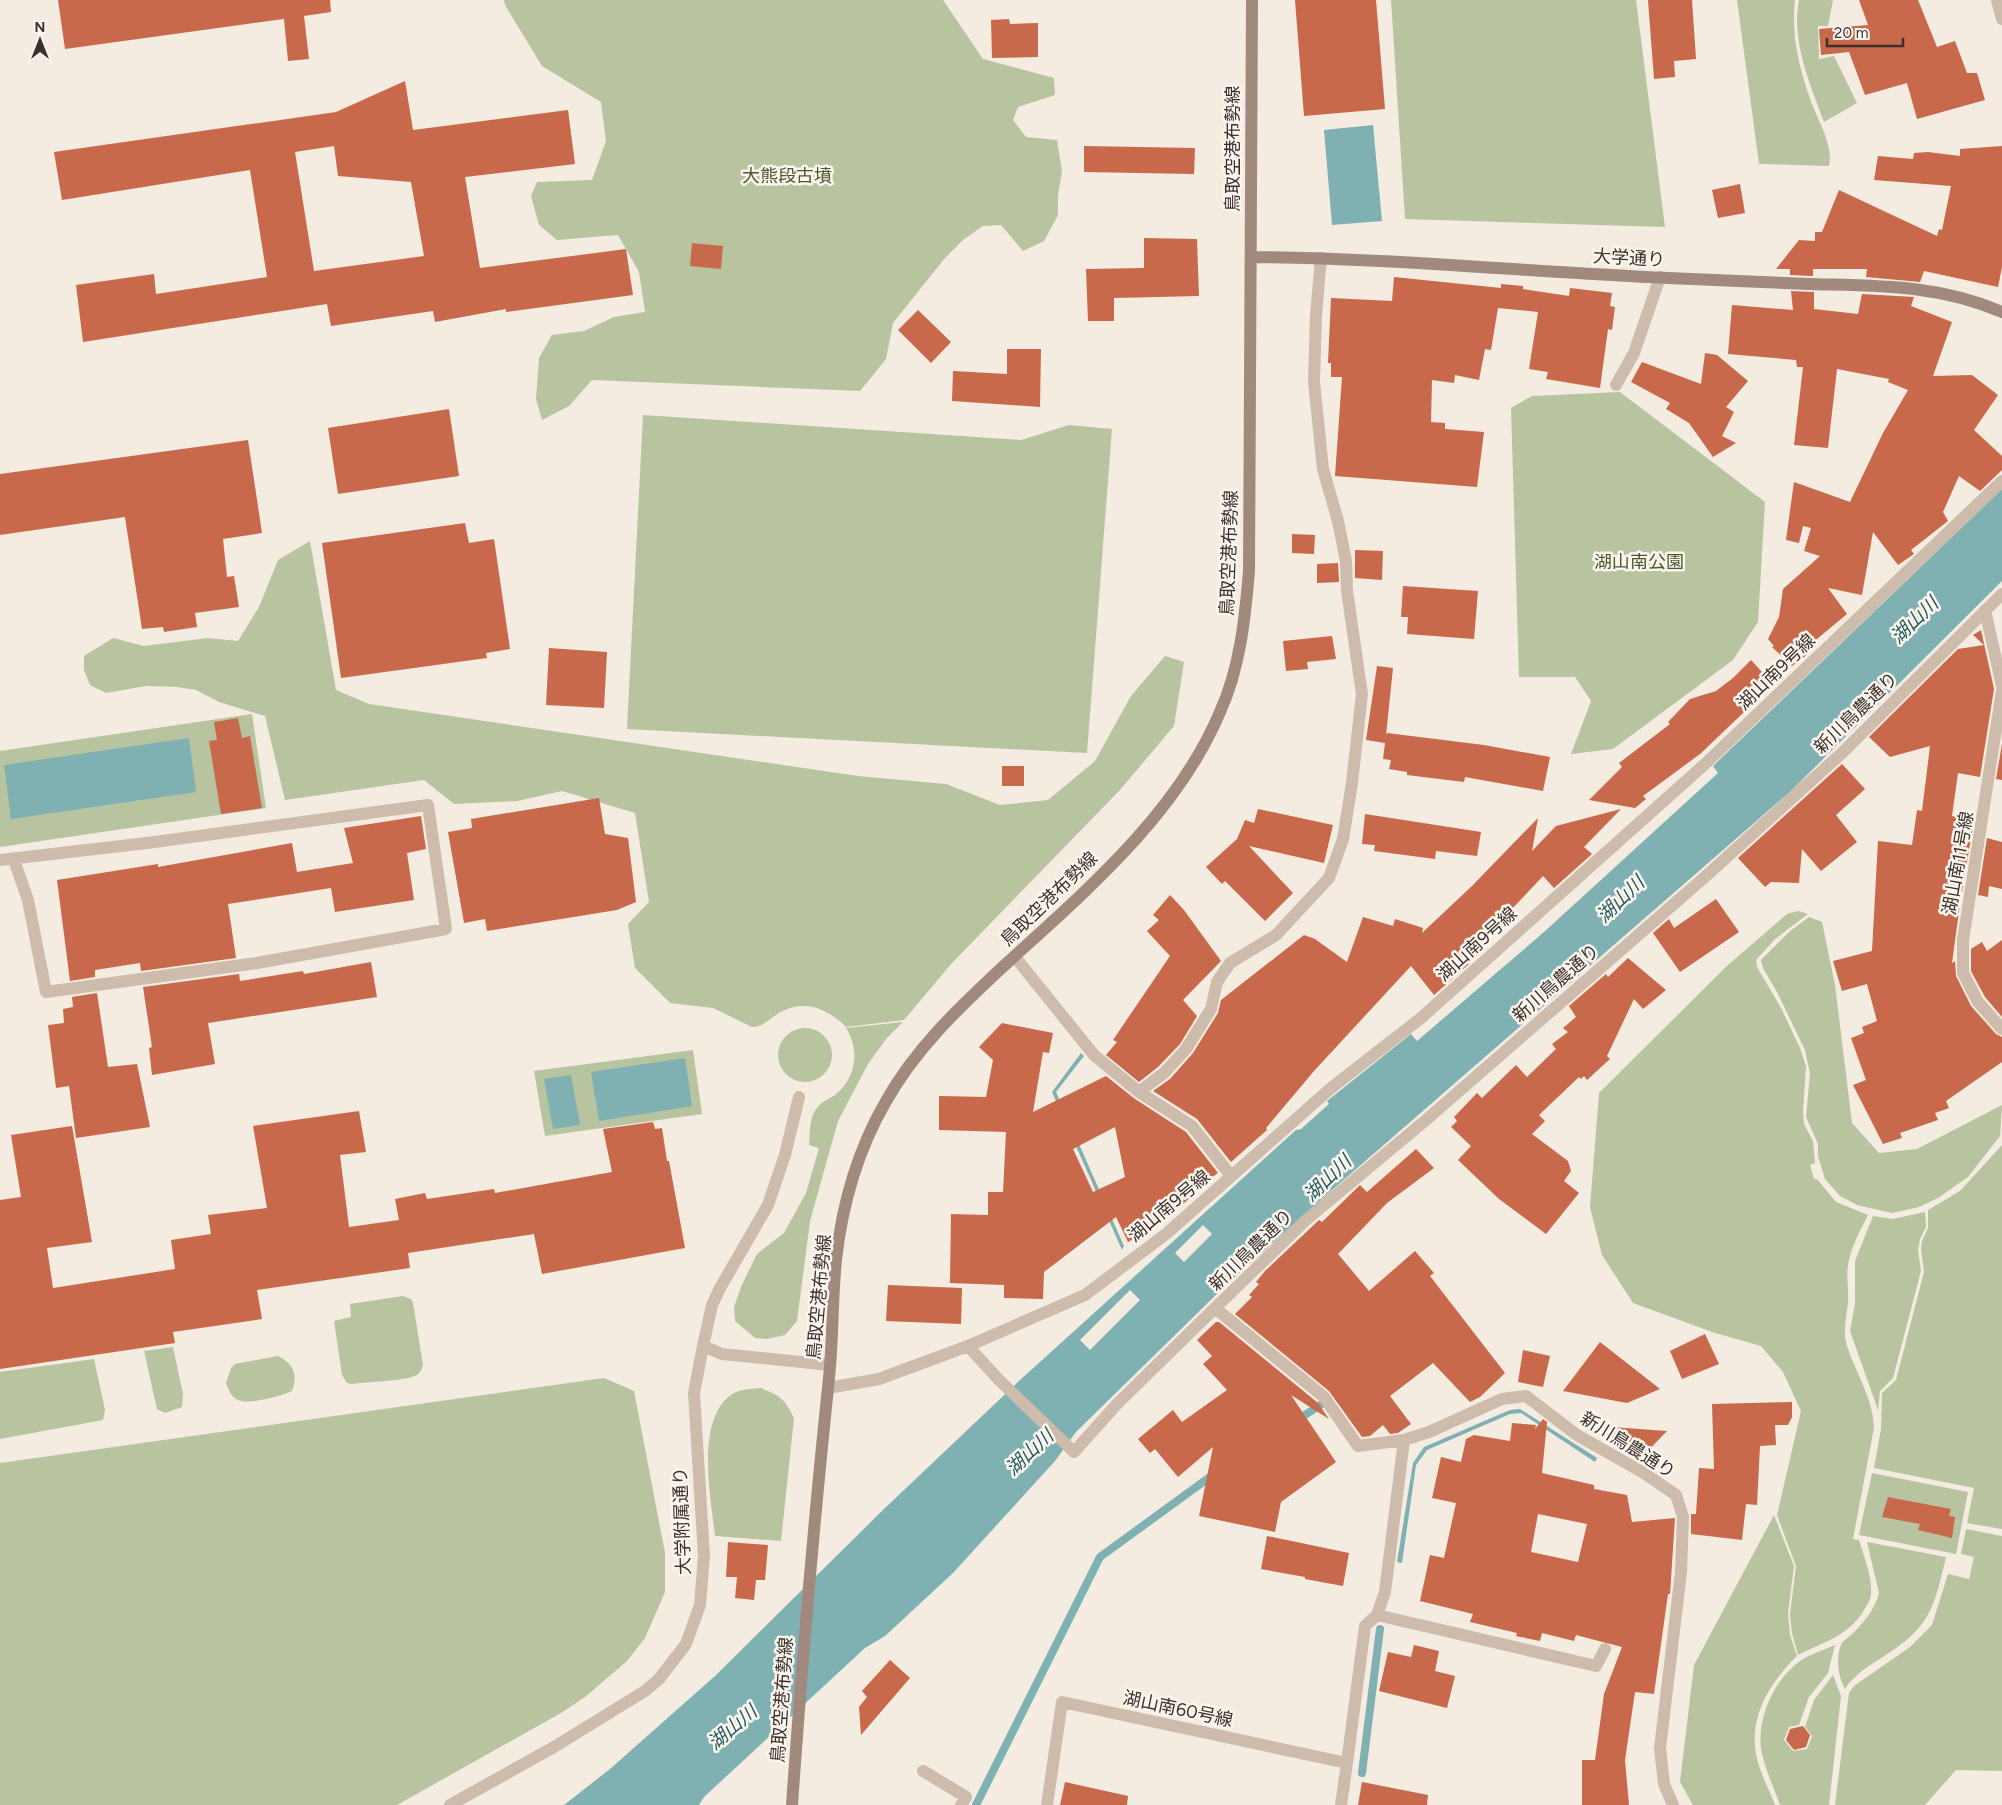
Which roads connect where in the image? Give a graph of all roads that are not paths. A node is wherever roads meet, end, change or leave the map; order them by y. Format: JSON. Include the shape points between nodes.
{"nodes":[{"id":1,"x":1252,"y":0,"type":"edge"},
{"id":2,"x":1997,"y":0,"type":"edge"},
{"id":3,"x":2002,"y":19,"type":"edge"},
{"id":4,"x":1251,"y":257,"type":"junction"},
{"id":5,"x":1322,"y":258,"type":"junction"},
{"id":6,"x":1660,"y":277,"type":"junction"},
{"id":7,"x":2002,"y":312,"type":"edge"},
{"id":8,"x":1616,"y":385,"type":"dead end"},
{"id":9,"x":2002,"y":481,"type":"edge"},
{"id":10,"x":2002,"y":594,"type":"edge"},
{"id":11,"x":1985,"y":610,"type":"junction"},
{"id":12,"x":2002,"y":686,"type":"edge"},
{"id":13,"x":2002,"y":691,"type":"edge"},
{"id":14,"x":0,"y":860,"type":"edge"},
{"id":15,"x":14,"y":860,"type":"junction"},
{"id":16,"x":1015,"y":957,"type":"junction"},
{"id":17,"x":2002,"y":1030,"type":"edge"},
{"id":18,"x":1139,"y":1092,"type":"junction"},
{"id":19,"x":799,"y":1097,"type":"dead end"},
{"id":20,"x":1231,"y":1176,"type":"junction"},
{"id":21,"x":1216,"y":1308,"type":"junction"},
{"id":22,"x":703,"y":1346,"type":"junction"},
{"id":23,"x":968,"y":1346,"type":"junction"},
{"id":24,"x":830,"y":1365,"type":"junction"},
{"id":25,"x":828,"y":1388,"type":"junction"},
{"id":26,"x":1404,"y":1440,"type":"junction"},
{"id":27,"x":1377,"y":1615,"type":"junction"},
{"id":28,"x":1605,"y":1649,"type":"dead end"},
{"id":29,"x":1347,"y":1763,"type":"junction"},
{"id":30,"x":923,"y":1771,"type":"dead end"},
{"id":31,"x":450,"y":1805,"type":"edge"},
{"id":32,"x":792,"y":1805,"type":"edge"},
{"id":33,"x":961,"y":1805,"type":"edge"},
{"id":34,"x":1047,"y":1805,"type":"edge"},
{"id":35,"x":1341,"y":1805,"type":"edge"},
{"id":36,"x":1673,"y":1805,"type":"edge"}],
"edges":[{"from":1,"to":4,"type":"main road","name":"鳥取空港布勢線"},
{"from":2,"to":3,"type":"street"},
{"from":4,"to":5,"type":"main road","name":"大学通り"},
{"from":4,"to":16,"type":"main road","name":"鳥取空港布勢線","via":[[1249,571],[1236,663],[1221,710],[1197,760],[1171,800],[1102,873]]},
{"from":5,"to":6,"type":"main road","name":"大学通り"},
{"from":5,"to":18,"type":"street","via":[[1314,382],[1323,469],[1346,561],[1347,591],[1362,694],[1343,839],[1329,878],[1276,935],[1230,963],[1217,982],[1211,1009],[1186,1049],[1164,1073]]},
{"from":6,"to":7,"type":"main road","name":"大学通り","via":[[1935,290],[1974,300]]},
{"from":6,"to":8,"type":"street","via":[[1634,353]]},
{"from":9,"to":20,"type":"street","name":"湖山南9号線","via":[[1705,764],[1421,1018],[1331,1088]]},
{"from":10,"to":11,"type":"street","name":"新川鳥農通り"},
{"from":11,"to":12,"type":"street"},
{"from":11,"to":21,"type":"street","name":"新川鳥農通り","via":[[1842,752],[1720,863],[1426,1120],[1306,1220]]},
{"from":13,"to":17,"type":"street","name":"湖山南11号線","via":[[1962,940],[1962,974],[1978,1002]]},
{"from":14,"to":15,"type":"street"},
{"from":15,"to":15,"type":"street","via":[[28,900],[46,992],[258,962],[446,929],[428,805]]},
{"from":16,"to":18,"type":"street","via":[[1094,1055]]},
{"from":16,"to":24,"type":"main road","name":"鳥取空港布勢線","via":[[942,1024],[911,1060],[884,1104],[864,1146],[852,1181],[837,1258]]},
{"from":18,"to":20,"type":"street","via":[[1192,1126]]},
{"from":19,"to":22,"type":"street","name":"大学附属通り","via":[[785,1155],[768,1204],[712,1305]]},
{"from":20,"to":23,"type":"street","name":"湖山南9号線","via":[[1166,1234],[1085,1295]]},
{"from":21,"to":23,"type":"street","via":[[1117,1404],[1074,1452]]},
{"from":21,"to":26,"type":"street","name":"新川鳥農通り","via":[[1324,1397],[1358,1446]]},
{"from":22,"to":24,"type":"street","via":[[722,1354]]},
{"from":22,"to":31,"type":"street","name":"大学附属通り","via":[[694,1393],[704,1556],[700,1605],[686,1644],[645,1692]]},
{"from":23,"to":25,"type":"street","name":"湖山南9号線","via":[[879,1379]]},
{"from":24,"to":25,"type":"main road","name":"鳥取空港布勢線"},
{"from":25,"to":32,"type":"main road","name":"鳥取空港布勢線","via":[[811,1553]]},
{"from":26,"to":27,"type":"street","via":[[1385,1592]]},
{"from":26,"to":36,"type":"street","name":"新川鳥農通り","via":[[1502,1399],[1526,1396],[1577,1435],[1676,1495],[1684,1517],[1681,1572],[1660,1748],[1664,1784]]},
{"from":27,"to":28,"type":"street","via":[[1596,1666]]},
{"from":27,"to":29,"type":"street","via":[[1365,1626]]},
{"from":29,"to":34,"type":"street","name":"湖山南60号線","via":[[1062,1702]]},
{"from":29,"to":35,"type":"street"},
{"from":30,"to":33,"type":"street","via":[[966,1797]]}]}
